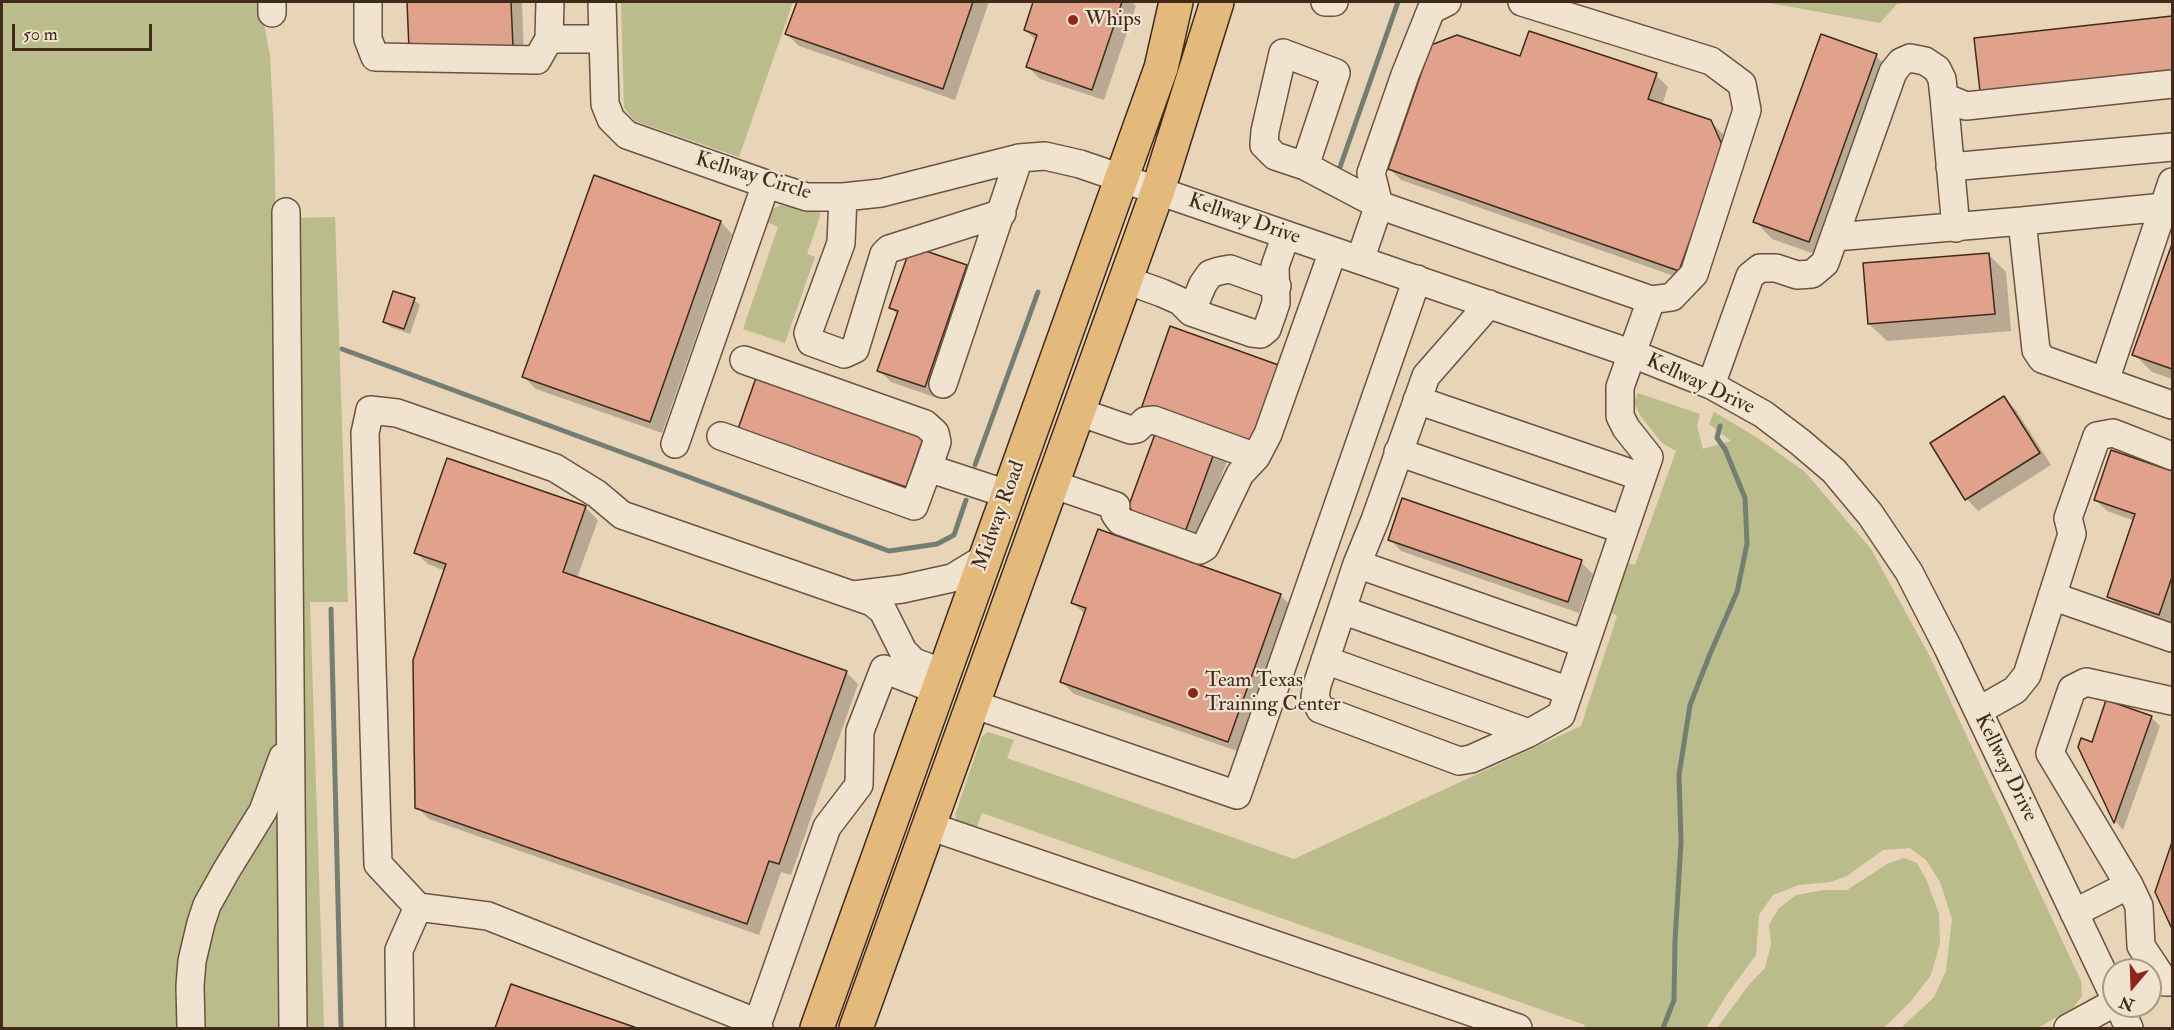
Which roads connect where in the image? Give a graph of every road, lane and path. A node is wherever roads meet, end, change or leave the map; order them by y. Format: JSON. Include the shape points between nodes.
{"nodes":[{"id":1,"x":368,"y":2,"type":"edge"},
{"id":2,"x":550,"y":2,"type":"edge"},
{"id":3,"x":603,"y":2,"type":"edge"},
{"id":4,"x":1176,"y":2,"type":"edge"},
{"id":5,"x":1217,"y":2,"type":"edge"},
{"id":6,"x":1326,"y":2,"type":"edge"},
{"id":7,"x":1334,"y":2,"type":"edge"},
{"id":8,"x":1447,"y":2,"type":"edge"},
{"id":9,"x":1522,"y":2,"type":"edge"},
{"id":10,"x":549,"y":39,"type":"junction"},
{"id":11,"x":603,"y":39,"type":"junction"},
{"id":12,"x":2172,"y":84,"type":"edge"},
{"id":13,"x":1944,"y":97,"type":"junction"},
{"id":14,"x":2172,"y":147,"type":"edge"},
{"id":15,"x":1019,"y":158,"type":"junction"},
{"id":16,"x":1305,"y":166,"type":"dead end"},
{"id":17,"x":1950,"y":167,"type":"junction"},
{"id":18,"x":1121,"y":178,"type":"junction"},
{"id":19,"x":766,"y":184,"type":"junction"},
{"id":20,"x":1158,"y":190,"type":"junction"},
{"id":21,"x":2168,"y":195,"type":"edge"},
{"id":22,"x":843,"y":197,"type":"junction"},
{"id":23,"x":1379,"y":205,"type":"junction"},
{"id":24,"x":286,"y":212,"type":"dead end"},
{"id":25,"x":1002,"y":213,"type":"junction"},
{"id":26,"x":2022,"y":221,"type":"junction"},
{"id":27,"x":1956,"y":228,"type":"junction"},
{"id":28,"x":1286,"y":235,"type":"junction"},
{"id":29,"x":1834,"y":237,"type":"junction"},
{"id":30,"x":1333,"y":251,"type":"junction"},
{"id":31,"x":1360,"y":260,"type":"junction"},
{"id":32,"x":1126,"y":279,"type":"junction"},
{"id":33,"x":1417,"y":279,"type":"junction"},
{"id":34,"x":1277,"y":286,"type":"junction"},
{"id":35,"x":1651,"y":300,"type":"junction"},
{"id":36,"x":1489,"y":304,"type":"junction"},
{"id":37,"x":1191,"y":312,"type":"junction"},
{"id":38,"x":1632,"y":354,"type":"junction"},
{"id":39,"x":744,"y":360,"type":"dead end"},
{"id":40,"x":2105,"y":381,"type":"junction"},
{"id":41,"x":943,"y":384,"type":"dead end"},
{"id":42,"x":1711,"y":385,"type":"junction"},
{"id":43,"x":1417,"y":400,"type":"junction"},
{"id":44,"x":2172,"y":405,"type":"edge"},
{"id":45,"x":1079,"y":412,"type":"junction"},
{"id":46,"x":721,"y":436,"type":"dead end"},
{"id":47,"x":675,"y":444,"type":"dead end"},
{"id":48,"x":1398,"y":452,"type":"junction"},
{"id":49,"x":2172,"y":456,"type":"edge"},
{"id":50,"x":1256,"y":457,"type":"junction"},
{"id":51,"x":928,"y":468,"type":"junction"},
{"id":52,"x":1642,"y":477,"type":"junction"},
{"id":53,"x":1052,"y":484,"type":"junction"},
{"id":54,"x":1008,"y":494,"type":"junction"},
{"id":55,"x":1624,"y":530,"type":"junction"},
{"id":56,"x":985,"y":558,"type":"junction"},
{"id":57,"x":1357,"y":564,"type":"junction"},
{"id":58,"x":854,"y":595,"type":"junction"},
{"id":59,"x":2052,"y":597,"type":"junction"},
{"id":60,"x":1342,"y":610,"type":"junction"},
{"id":61,"x":2172,"y":638,"type":"edge"},
{"id":62,"x":1586,"y":644,"type":"junction"},
{"id":63,"x":1325,"y":660,"type":"junction"},
{"id":64,"x":940,"y":682,"type":"junction"},
{"id":65,"x":1569,"y":691,"type":"junction"},
{"id":66,"x":2172,"y":701,"type":"edge"},
{"id":67,"x":973,"y":704,"type":"junction"},
{"id":68,"x":1978,"y":711,"type":"junction"},
{"id":69,"x":290,"y":733,"type":"junction"},
{"id":70,"x":1529,"y":733,"type":"junction"},
{"id":71,"x":929,"y":826,"type":"junction"},
{"id":72,"x":2129,"y":885,"type":"junction"},
{"id":73,"x":418,"y":907,"type":"junction"},
{"id":74,"x":2074,"y":913,"type":"junction"},
{"id":75,"x":2102,"y":971,"type":"edge"},
{"id":76,"x":2172,"y":982,"type":"edge"},
{"id":77,"x":2102,"y":1010,"type":"edge"},
{"id":78,"x":757,"y":1028,"type":"edge"},
{"id":79,"x":191,"y":1029,"type":"edge"},
{"id":80,"x":293,"y":1029,"type":"edge"},
{"id":81,"x":400,"y":1029,"type":"edge"},
{"id":82,"x":817,"y":1029,"type":"edge"},
{"id":83,"x":856,"y":1029,"type":"edge"},
{"id":84,"x":1518,"y":1029,"type":"edge"},
{"id":85,"x":2068,"y":1029,"type":"edge"}],
"edges":[{"from":1,"to":10,"type":"street","via":[[368,39],[375,57],[537,60]]},
{"from":2,"to":10,"type":"street"},
{"from":3,"to":11,"type":"street","name":"Kellway Circle"},
{"from":4,"to":18,"type":"main road","name":"Midway Road","via":[[1161,68]]},
{"from":5,"to":20,"type":"main road","name":"Midway Road"},
{"from":6,"to":7,"type":"street"},
{"from":8,"to":23,"type":"street","via":[[1431,10],[1371,173]]},
{"from":9,"to":35,"type":"street","via":[[1711,62],[1743,84],[1747,110],[1694,273],[1672,297]]},
{"from":10,"to":11,"type":"street"},
{"from":11,"to":19,"type":"street","name":"Kellway Circle","via":[[605,104],[611,119],[627,135]]},
{"from":12,"to":13,"type":"street","via":[[1966,106]]},
{"from":13,"to":17,"type":"street"},
{"from":13,"to":29,"type":"street","via":[[1937,69],[1925,61],[1910,58],[1893,72]]},
{"from":14,"to":17,"type":"street"},
{"from":15,"to":18,"type":"street","name":"Kellway Circle","via":[[1045,156]]},
{"from":15,"to":22,"type":"street","name":"Kellway Circle","via":[[880,193]]},
{"from":15,"to":25,"type":"street"},
{"from":16,"to":23,"type":"street"},
{"from":17,"to":27,"type":"street"},
{"from":18,"to":20,"type":"street","name":"Kellway Circle"},
{"from":18,"to":54,"type":"main road","name":"Midway Road"},
{"from":19,"to":22,"type":"street","name":"Kellway Circle","via":[[807,197]]},
{"from":19,"to":47,"type":"street"},
{"from":20,"to":28,"type":"street","name":"Kellway Drive"},
{"from":20,"to":32,"type":"main road","name":"Midway Road"},
{"from":21,"to":26,"type":"street"},
{"from":21,"to":40,"type":"street"},
{"from":22,"to":25,"type":"street","via":[[841,243],[808,333],[811,342],[844,354],[855,349],[884,254],[889,249]]},
{"from":23,"to":31,"type":"street"},
{"from":23,"to":35,"type":"street"},
{"from":24,"to":69,"type":"street"},
{"from":25,"to":41,"type":"street"},
{"from":26,"to":27,"type":"street"},
{"from":26,"to":40,"type":"street","via":[[2036,350],[2043,359]]},
{"from":27,"to":29,"type":"street"},
{"from":28,"to":30,"type":"street","name":"Kellway Drive"},
{"from":28,"to":34,"type":"street","via":[[1275,266]]},
{"from":29,"to":42,"type":"street","via":[[1825,263],[1812,274],[1760,268],[1750,276]]},
{"from":30,"to":31,"type":"street","name":"Kellway Drive"},
{"from":30,"to":50,"type":"street","via":[[1268,434]]},
{"from":31,"to":33,"type":"street","name":"Kellway Drive"},
{"from":32,"to":37,"type":"street","via":[[1180,301]]},
{"from":32,"to":45,"type":"main road","name":"Midway Road"},
{"from":33,"to":36,"type":"street","name":"Kellway Drive"},
{"from":33,"to":67,"type":"street","via":[[1237,795]]},
{"from":34,"to":37,"type":"street","via":[[1230,269],[1219,270],[1203,284]]},
{"from":34,"to":37,"type":"street","via":[[1276,303],[1267,329],[1261,334]]},
{"from":35,"to":38,"type":"street"},
{"from":36,"to":38,"type":"street","name":"Kellway Drive"},
{"from":36,"to":43,"type":"street","via":[[1426,376]]},
{"from":38,"to":42,"type":"street","name":"Kellway Drive"},
{"from":38,"to":52,"type":"street","via":[[1620,387],[1620,416],[1649,457]]},
{"from":39,"to":51,"type":"street","via":[[925,424],[937,442]]},
{"from":40,"to":44,"type":"street"},
{"from":42,"to":68,"type":"street","name":"Kellway Drive","via":[[1762,414],[1800,442],[1834,471],[1870,514],[1909,572]]},
{"from":43,"to":48,"type":"street"},
{"from":43,"to":52,"type":"street"},
{"from":45,"to":50,"type":"street","via":[[1131,430],[1154,420]]},
{"from":45,"to":53,"type":"main road","name":"Midway Road"},
{"from":46,"to":51,"type":"street","via":[[914,506]]},
{"from":48,"to":55,"type":"street"},
{"from":48,"to":57,"type":"street"},
{"from":49,"to":59,"type":"street","via":[[2113,433],[2097,436],[2068,518],[2072,534]]},
{"from":50,"to":53,"type":"street","via":[[1240,474],[1208,543],[1200,550],[1120,521],[1115,514],[1117,507]]},
{"from":51,"to":54,"type":"street"},
{"from":52,"to":55,"type":"street"},
{"from":53,"to":67,"type":"main road","name":"Midway Road"},
{"from":54,"to":56,"type":"main road","name":"Midway Road"},
{"from":55,"to":62,"type":"street"},
{"from":56,"to":58,"type":"street","via":[[952,578]]},
{"from":56,"to":64,"type":"main road","name":"Midway Road"},
{"from":57,"to":60,"type":"street"},
{"from":57,"to":62,"type":"street"},
{"from":58,"to":64,"type":"street","via":[[883,611],[903,651]]},
{"from":58,"to":73,"type":"street","via":[[622,515],[555,468],[397,413],[370,410],[365,433],[378,864]]},
{"from":59,"to":61,"type":"street"},
{"from":59,"to":68,"type":"street","via":[[2026,675],[2015,690]]},
{"from":60,"to":63,"type":"street"},
{"from":60,"to":65,"type":"street"},
{"from":62,"to":65,"type":"street"},
{"from":63,"to":70,"type":"street"},
{"from":63,"to":70,"type":"street","via":[[1315,697],[1320,709],[1449,758],[1471,759]]},
{"from":64,"to":67,"type":"main road"},
{"from":64,"to":78,"type":"street","via":[[884,669],[860,731],[859,784],[827,827]]},
{"from":64,"to":82,"type":"main road","name":"Midway Road"},
{"from":65,"to":70,"type":"street","via":[[1561,715]]},
{"from":66,"to":72,"type":"street","via":[[2086,682],[2072,689],[2050,753]]},
{"from":67,"to":71,"type":"main road","name":"Midway Road"},
{"from":68,"to":74,"type":"street","name":"Kellway Drive"},
{"from":69,"to":79,"type":"street","via":[[263,812],[207,905],[192,961]]},
{"from":69,"to":80,"type":"street"},
{"from":71,"to":83,"type":"main road","name":"Midway Road"},
{"from":71,"to":84,"type":"street"},
{"from":72,"to":74,"type":"street"},
{"from":72,"to":76,"type":"street","via":[[2139,906],[2141,946],[2165,982]]},
{"from":73,"to":78,"type":"street","via":[[488,916],[743,1017]]},
{"from":73,"to":81,"type":"street","via":[[399,950]]},
{"from":74,"to":75,"type":"street","name":"Kellway Drive"},
{"from":77,"to":85,"type":"street"}]}
